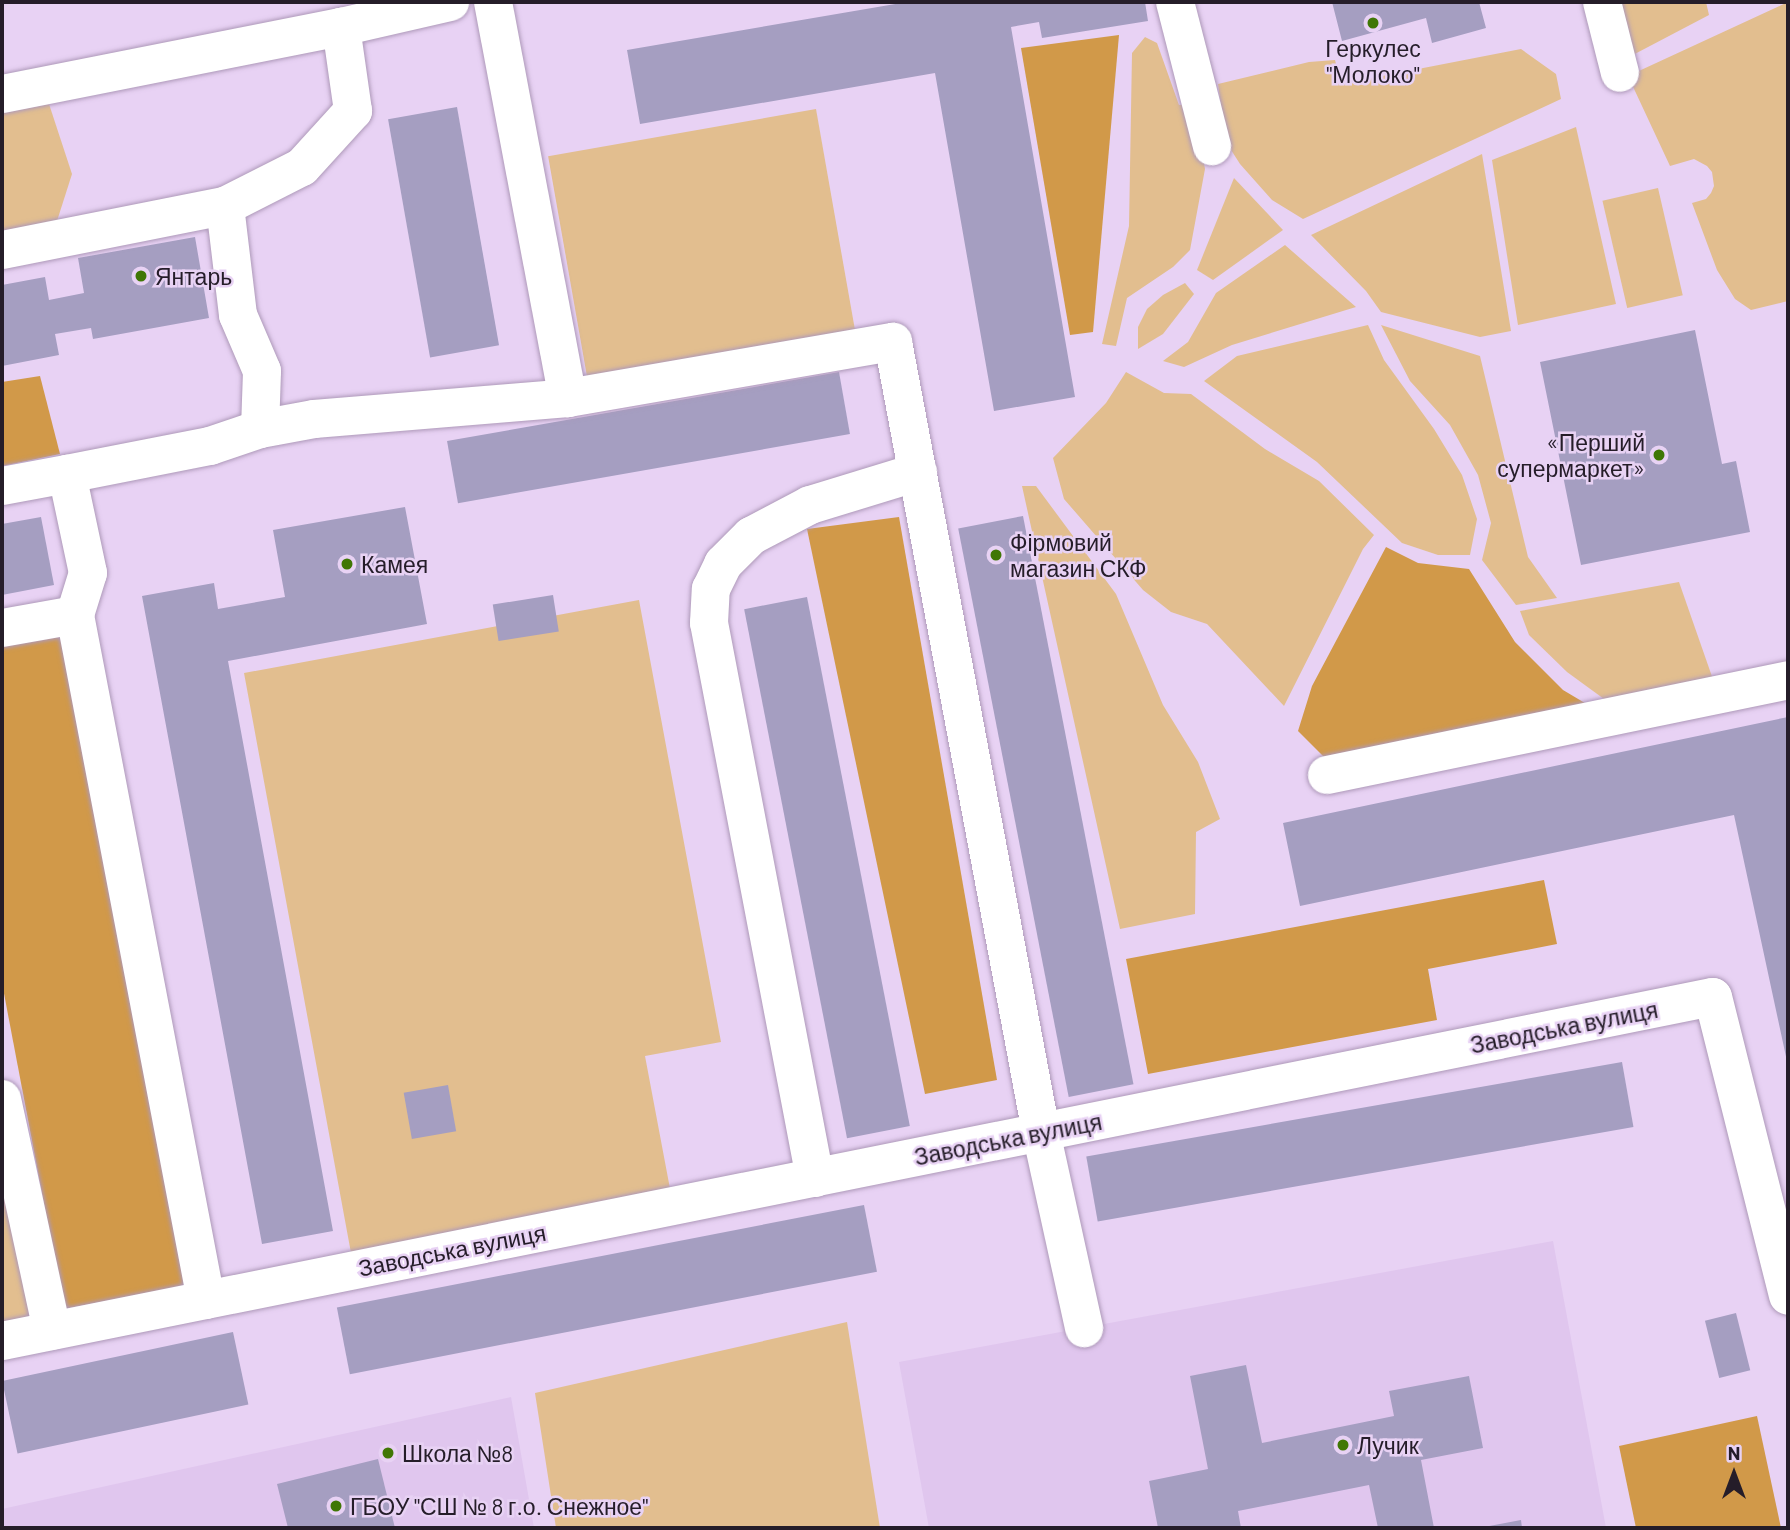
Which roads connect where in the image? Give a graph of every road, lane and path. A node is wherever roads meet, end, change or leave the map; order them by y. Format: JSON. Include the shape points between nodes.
{"nodes":[{"id":1,"x":493,"y":2,"type":"edge"},
{"id":2,"x":1175,"y":2,"type":"edge"},
{"id":3,"x":1602,"y":2,"type":"edge"},
{"id":4,"x":443,"y":3,"type":"edge"},
{"id":5,"x":341,"y":27,"type":"junction"},
{"id":6,"x":1620,"y":73,"type":"dead end"},
{"id":7,"x":2,"y":94,"type":"edge"},
{"id":8,"x":1212,"y":146,"type":"dead end"},
{"id":9,"x":225,"y":206,"type":"junction"},
{"id":10,"x":2,"y":250,"type":"edge"},
{"id":11,"x":262,"y":370,"type":"junction"},
{"id":12,"x":568,"y":398,"type":"junction"},
{"id":13,"x":314,"y":419,"type":"junction"},
{"id":14,"x":260,"y":429,"type":"junction"},
{"id":15,"x":918,"y":472,"type":"junction"},
{"id":16,"x":67,"y":474,"type":"junction"},
{"id":17,"x":2,"y":486,"type":"edge"},
{"id":18,"x":75,"y":615,"type":"junction"},
{"id":19,"x":2,"y":628,"type":"edge"},
{"id":20,"x":1788,"y":680,"type":"edge"},
{"id":21,"x":1327,"y":775,"type":"dead end"},
{"id":22,"x":2,"y":1098,"type":"edge"},
{"id":23,"x":1041,"y":1132,"type":"junction"},
{"id":24,"x":815,"y":1178,"type":"junction"},
{"id":25,"x":1788,"y":1296,"type":"edge"},
{"id":26,"x":206,"y":1300,"type":"junction"},
{"id":27,"x":1084,"y":1328,"type":"dead end"},
{"id":28,"x":52,"y":1331,"type":"junction"},
{"id":29,"x":2,"y":1341,"type":"edge"}],
"edges":[{"from":1,"to":12,"type":"lane"},
{"from":2,"to":8,"type":"lane"},
{"from":3,"to":6,"type":"lane"},
{"from":4,"to":5,"type":"lane"},
{"from":5,"to":7,"type":"lane"},
{"from":5,"to":9,"type":"lane","via":[[353,111],[302,167]]},
{"from":9,"to":10,"type":"lane"},
{"from":9,"to":11,"type":"lane","via":[[238,315]]},
{"from":11,"to":13,"type":"lane"},
{"from":11,"to":14,"type":"lane"},
{"from":12,"to":13,"type":"lane"},
{"from":12,"to":15,"type":"lane","via":[[893,342]]},
{"from":13,"to":14,"type":"lane"},
{"from":14,"to":16,"type":"lane","via":[[210,446]]},
{"from":15,"to":23,"type":"lane"},
{"from":15,"to":24,"type":"lane","via":[[810,505],[751,536],[723,564],[711,589],[709,623]]},
{"from":16,"to":17,"type":"lane"},
{"from":16,"to":18,"type":"lane","via":[[88,573]]},
{"from":18,"to":19,"type":"lane"},
{"from":18,"to":26,"type":"lane"},
{"from":20,"to":21,"type":"lane"},
{"from":22,"to":28,"type":"lane"},
{"from":23,"to":24,"type":"lane","name":"Заводська вулиця"},
{"from":23,"to":25,"type":"lane","name":"Заводська вулиця","via":[[1620,1005],[1713,997]]},
{"from":23,"to":27,"type":"lane"},
{"from":24,"to":26,"type":"lane","name":"Заводська вулиця"},
{"from":26,"to":28,"type":"lane","name":"Заводська вулиця"},
{"from":28,"to":29,"type":"lane","name":"Заводська вулиця"}]}
